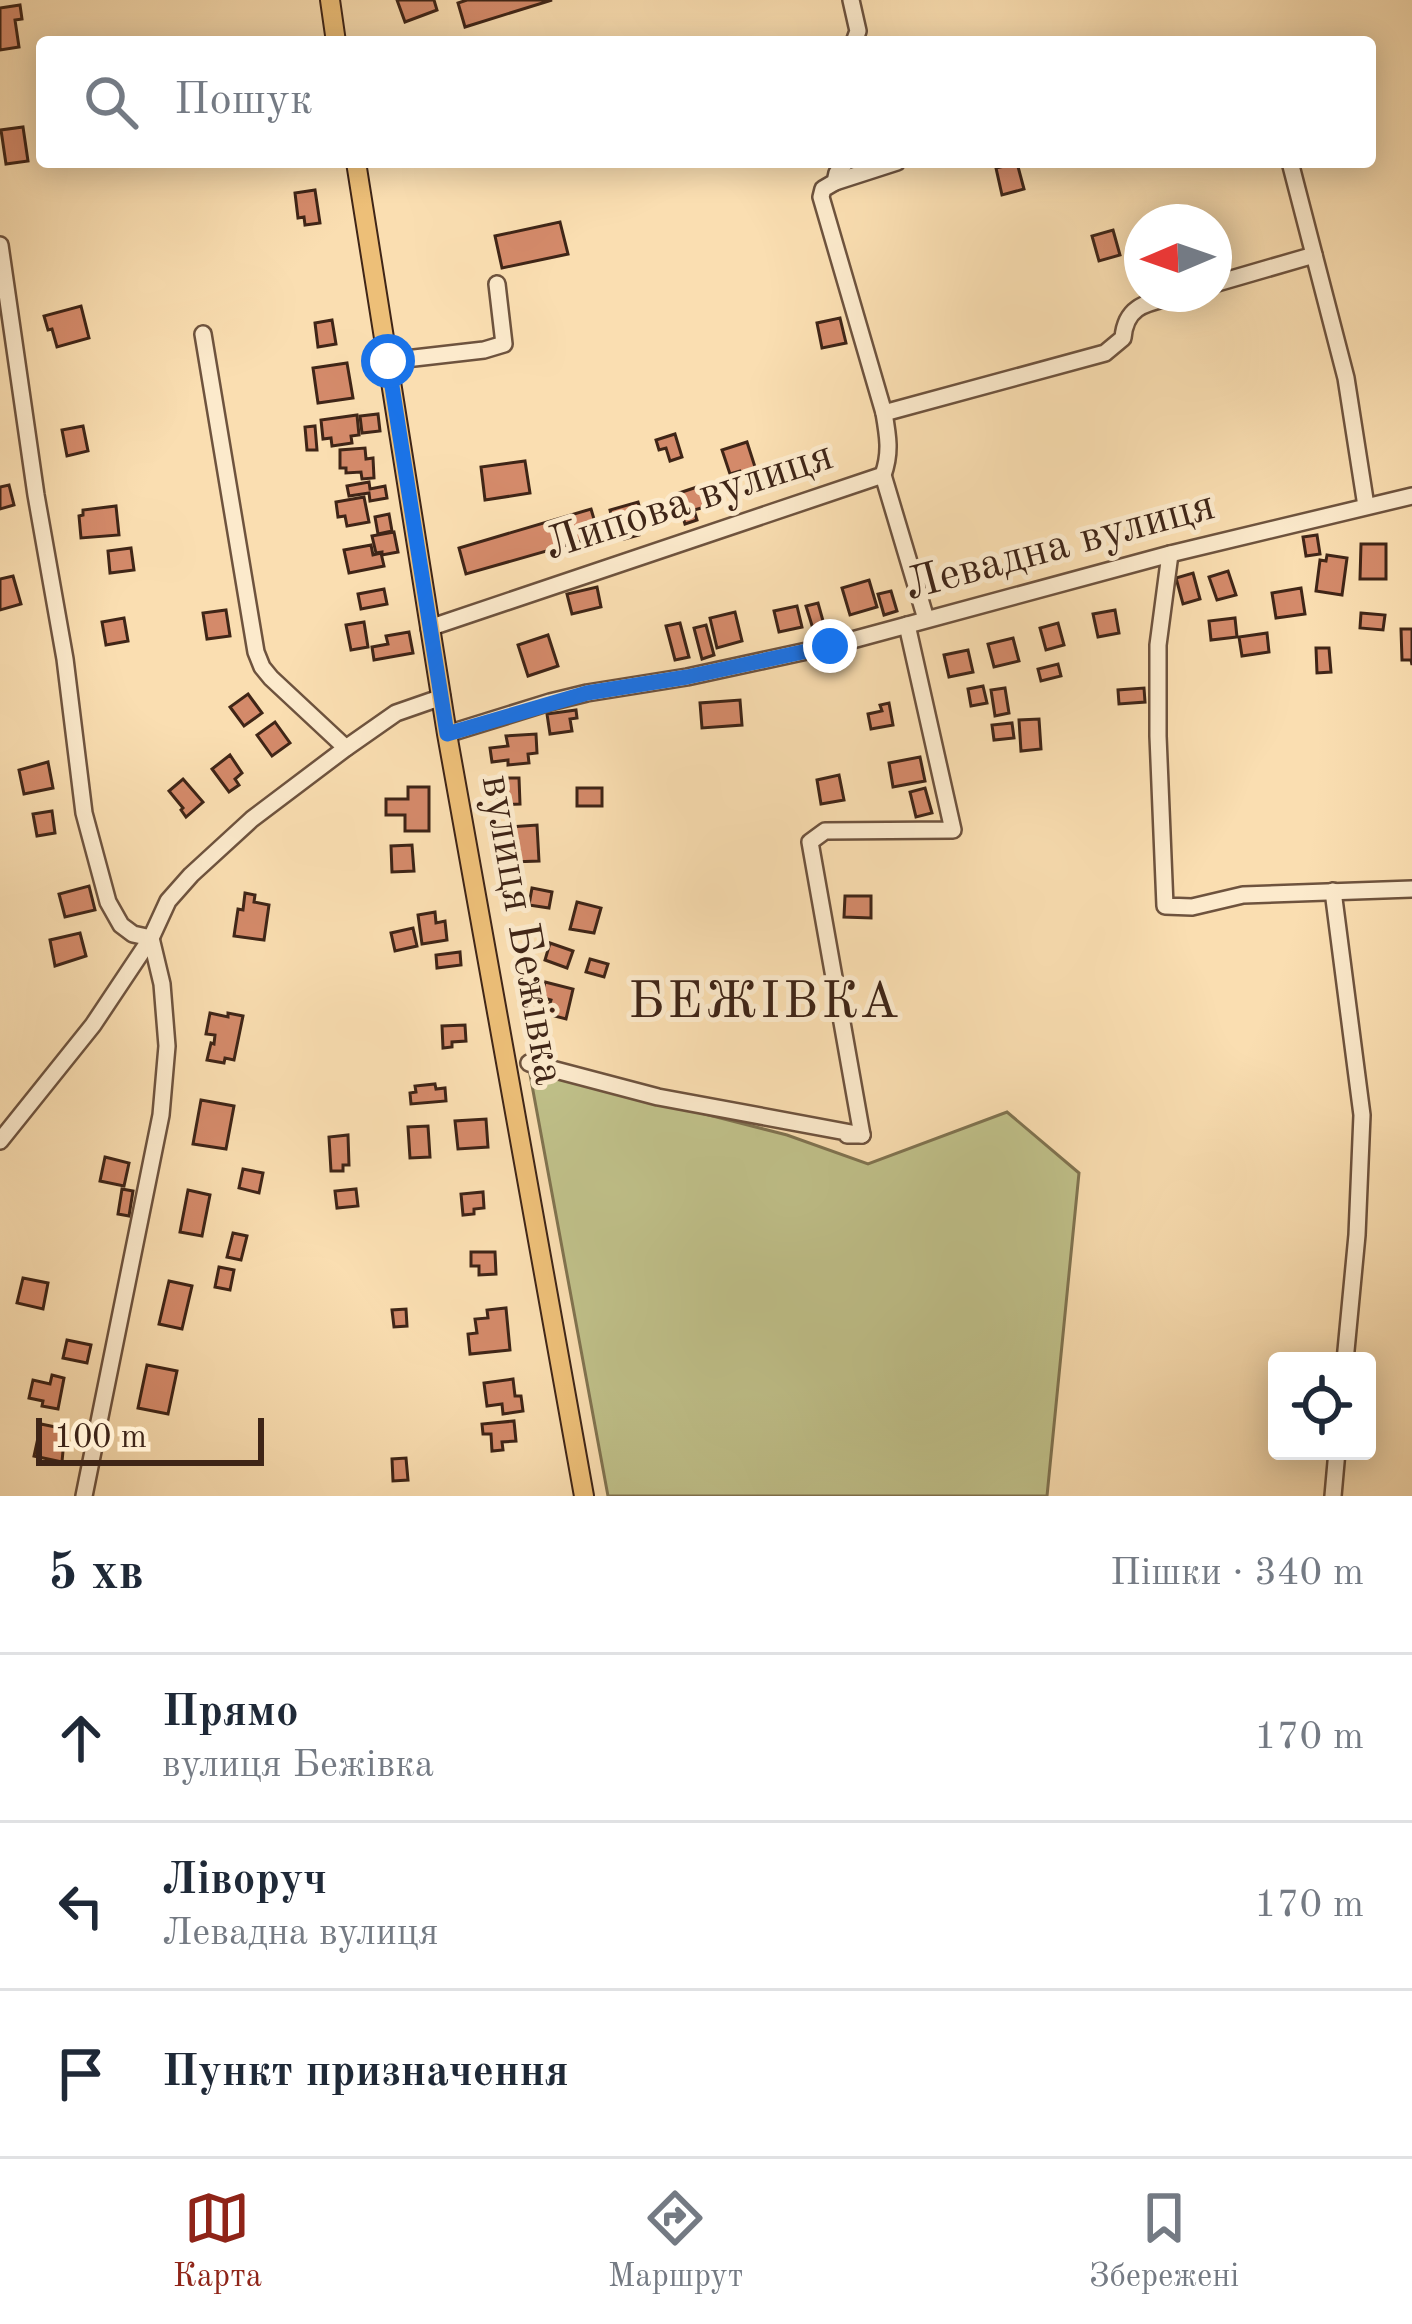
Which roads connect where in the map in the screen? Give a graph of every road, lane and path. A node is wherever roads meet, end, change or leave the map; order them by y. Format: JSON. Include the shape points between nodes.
{"nodes":[{"id":1,"x":330,"y":0,"type":"edge"},
{"id":2,"x":851,"y":0,"type":"edge"},
{"id":3,"x":335,"y":36,"type":"edge"},
{"id":4,"x":856,"y":36,"type":"edge"},
{"id":5,"x":357,"y":168,"type":"edge"},
{"id":6,"x":841,"y":168,"type":"edge"},
{"id":7,"x":878,"y":168,"type":"edge"},
{"id":8,"x":1292,"y":168,"type":"edge"},
{"id":9,"x":835,"y":182,"type":"junction"},
{"id":10,"x":0,"y":245,"type":"edge"},
{"id":11,"x":1315,"y":255,"type":"junction"},
{"id":12,"x":1232,"y":279,"type":"edge"},
{"id":13,"x":496,"y":284,"type":"dead end"},
{"id":14,"x":1131,"y":312,"type":"edge"},
{"id":15,"x":203,"y":334,"type":"dead end"},
{"id":16,"x":388,"y":361,"type":"junction"},
{"id":17,"x":884,"y":413,"type":"junction"},
{"id":18,"x":883,"y":475,"type":"junction"},
{"id":19,"x":1412,"y":496,"type":"edge"},
{"id":20,"x":1366,"y":506,"type":"junction"},
{"id":21,"x":1170,"y":554,"type":"junction"},
{"id":22,"x":926,"y":620,"type":"junction"},
{"id":23,"x":907,"y":625,"type":"junction"},
{"id":24,"x":429,"y":628,"type":"junction"},
{"id":25,"x":442,"y":697,"type":"junction"},
{"id":26,"x":447,"y":734,"type":"junction"},
{"id":27,"x":346,"y":748,"type":"junction"},
{"id":28,"x":1412,"y":889,"type":"edge"},
{"id":29,"x":1334,"y":891,"type":"junction"},
{"id":30,"x":152,"y":938,"type":"junction"},
{"id":31,"x":529,"y":1063,"type":"dead end"},
{"id":32,"x":0,"y":1117,"type":"edge"},
{"id":33,"x":18,"y":1119,"type":"junction"},
{"id":34,"x":0,"y":1141,"type":"edge"},
{"id":35,"x":1347,"y":1352,"type":"edge"},
{"id":36,"x":1336,"y":1460,"type":"edge"},
{"id":37,"x":84,"y":1496,"type":"edge"},
{"id":38,"x":584,"y":1496,"type":"edge"},
{"id":39,"x":1333,"y":1496,"type":"edge"}],
"edges":[{"from":1,"to":3,"type":"main road"},
{"from":2,"to":4,"type":"street"},
{"from":5,"to":16,"type":"main road","name":"вулиця Бежівка"},
{"from":6,"to":9,"type":"street"},
{"from":7,"to":9,"type":"street"},
{"from":8,"to":11,"type":"street"},
{"from":9,"to":17,"type":"street","name":"Липова вулиця","via":[[821,197]]},
{"from":10,"to":30,"type":"street","via":[[84,813],[108,902],[121,925]]},
{"from":11,"to":12,"type":"street"},
{"from":11,"to":20,"type":"street"},
{"from":13,"to":16,"type":"street","via":[[504,344]]},
{"from":14,"to":17,"type":"street","via":[[1123,338],[1105,352]]},
{"from":15,"to":27,"type":"street","via":[[256,652],[271,678]]},
{"from":16,"to":24,"type":"main road","name":"вулиця Бежівка"},
{"from":17,"to":18,"type":"street","name":"Липова вулиця"},
{"from":18,"to":22,"type":"street"},
{"from":18,"to":24,"type":"street","name":"Липова вулиця"},
{"from":19,"to":20,"type":"street","name":"Левадна вулиця"},
{"from":20,"to":21,"type":"street","name":"Левадна вулиця"},
{"from":21,"to":22,"type":"street","name":"Левадна вулиця"},
{"from":21,"to":29,"type":"street","via":[[1159,645],[1165,906]]},
{"from":22,"to":23,"type":"street","name":"Левадна вулиця"},
{"from":23,"to":26,"type":"street","name":"Левадна вулиця","via":[[568,697]]},
{"from":23,"to":31,"type":"street","via":[[953,830],[825,832],[810,842],[855,1135]]},
{"from":24,"to":25,"type":"main road","name":"вулиця Бежівка"},
{"from":25,"to":26,"type":"main road","name":"вулиця Бежівка"},
{"from":25,"to":27,"type":"street","via":[[396,712]]},
{"from":26,"to":38,"type":"main road","name":"вулиця Бежівка"},
{"from":27,"to":30,"type":"street","via":[[191,875]]},
{"from":28,"to":29,"type":"street"},
{"from":29,"to":35,"type":"street","via":[[1362,1115]]},
{"from":30,"to":33,"type":"street"},
{"from":30,"to":37,"type":"street","via":[[167,1046],[161,1115]]},
{"from":32,"to":33,"type":"street"},
{"from":33,"to":34,"type":"street"},
{"from":36,"to":39,"type":"street"}]}
